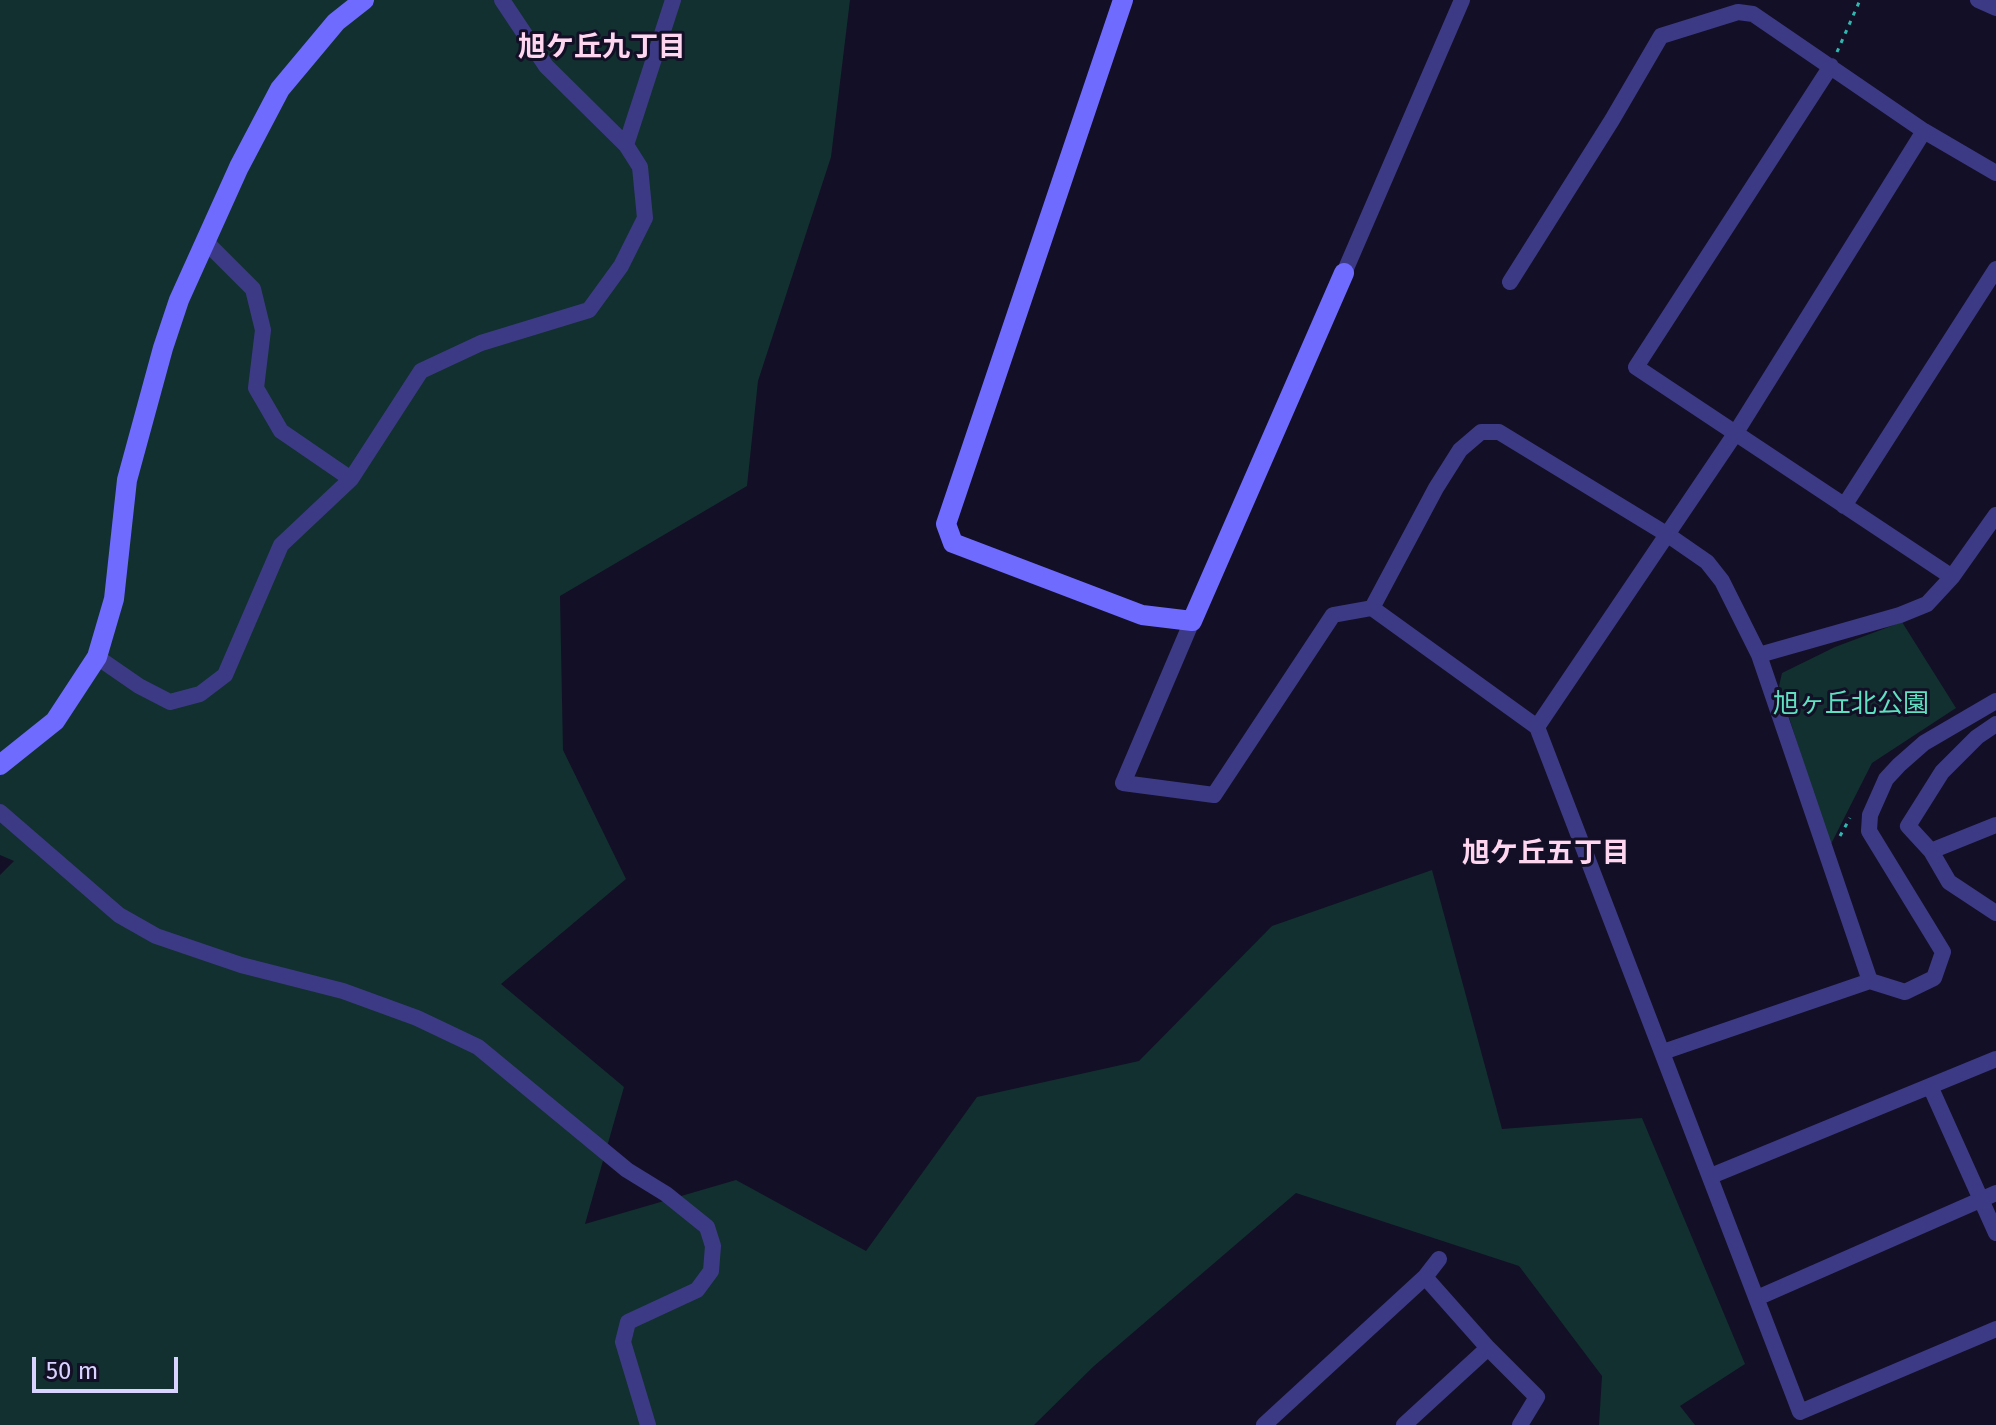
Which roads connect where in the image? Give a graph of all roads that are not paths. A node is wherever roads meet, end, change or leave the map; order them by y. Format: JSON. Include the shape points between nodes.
{"nodes":[{"id":1,"x":364,"y":0,"type":"edge"},
{"id":2,"x":502,"y":0,"type":"edge"},
{"id":3,"x":673,"y":0,"type":"edge"},
{"id":4,"x":1123,"y":0,"type":"edge"},
{"id":5,"x":1462,"y":0,"type":"edge"},
{"id":6,"x":1978,"y":0,"type":"edge"},
{"id":7,"x":1996,"y":8,"type":"edge"},
{"id":8,"x":1831,"y":66,"type":"junction"},
{"id":9,"x":1924,"y":131,"type":"junction"},
{"id":10,"x":626,"y":145,"type":"junction"},
{"id":11,"x":1996,"y":173,"type":"edge"},
{"id":12,"x":205,"y":241,"type":"junction"},
{"id":13,"x":1996,"y":269,"type":"edge"},
{"id":14,"x":1344,"y":273,"type":"joint"},
{"id":15,"x":1510,"y":282,"type":"dead end"},
{"id":16,"x":1735,"y":434,"type":"junction"},
{"id":17,"x":351,"y":479,"type":"junction"},
{"id":18,"x":1844,"y":506,"type":"junction"},
{"id":19,"x":1996,"y":515,"type":"edge"},
{"id":20,"x":1668,"y":535,"type":"junction"},
{"id":21,"x":1952,"y":577,"type":"junction"},
{"id":22,"x":1372,"y":608,"type":"junction"},
{"id":23,"x":1192,"y":621,"type":"junction"},
{"id":24,"x":1759,"y":655,"type":"junction"},
{"id":25,"x":97,"y":657,"type":"junction"},
{"id":26,"x":1996,"y":701,"type":"edge"},
{"id":27,"x":1996,"y":724,"type":"edge"},
{"id":28,"x":1537,"y":727,"type":"junction"},
{"id":29,"x":0,"y":765,"type":"edge"},
{"id":30,"x":0,"y":812,"type":"edge"},
{"id":31,"x":1996,"y":825,"type":"edge"},
{"id":32,"x":1931,"y":851,"type":"junction"},
{"id":33,"x":1996,"y":913,"type":"edge"},
{"id":34,"x":1870,"y":981,"type":"junction"},
{"id":35,"x":1663,"y":1052,"type":"junction"},
{"id":36,"x":1996,"y":1059,"type":"edge"},
{"id":37,"x":1930,"y":1086,"type":"junction"},
{"id":38,"x":1711,"y":1176,"type":"junction"},
{"id":39,"x":1989,"y":1196,"type":"edge"},
{"id":40,"x":1996,"y":1233,"type":"edge"},
{"id":41,"x":1439,"y":1259,"type":"dead end"},
{"id":42,"x":1425,"y":1277,"type":"junction"},
{"id":43,"x":1757,"y":1298,"type":"junction"},
{"id":44,"x":1996,"y":1329,"type":"edge"},
{"id":45,"x":1488,"y":1348,"type":"junction"},
{"id":46,"x":648,"y":1425,"type":"edge"},
{"id":47,"x":1264,"y":1425,"type":"edge"},
{"id":48,"x":1404,"y":1425,"type":"edge"},
{"id":49,"x":1520,"y":1425,"type":"edge"}],
"edges":[{"from":1,"to":12,"type":"street","via":[[336,22],[280,89]]},
{"from":2,"to":10,"type":"street","via":[[546,66]]},
{"from":3,"to":10,"type":"street"},
{"from":4,"to":23,"type":"street","via":[[946,524],[953,543],[1142,615]]},
{"from":5,"to":14,"type":"street"},
{"from":6,"to":7,"type":"street"},
{"from":8,"to":9,"type":"street"},
{"from":8,"to":15,"type":"street","via":[[1753,14],[1738,12],[1661,36]]},
{"from":8,"to":16,"type":"street","via":[[1636,367]]},
{"from":9,"to":11,"type":"street"},
{"from":9,"to":16,"type":"street"},
{"from":10,"to":17,"type":"street","via":[[640,167],[645,218],[621,266],[589,310],[481,343],[421,371]]},
{"from":12,"to":17,"type":"street","via":[[253,289],[263,330],[256,388],[281,431]]},
{"from":12,"to":25,"type":"street","via":[[163,348],[127,480],[114,599]]},
{"from":13,"to":18,"type":"street"},
{"from":14,"to":23,"type":"street"},
{"from":16,"to":18,"type":"street"},
{"from":16,"to":20,"type":"street"},
{"from":17,"to":25,"type":"street","via":[[281,545],[225,675],[200,694],[170,702]]},
{"from":18,"to":21,"type":"street"},
{"from":19,"to":21,"type":"street"},
{"from":20,"to":22,"type":"street","via":[[1499,432],[1481,432],[1460,450],[1436,488]]},
{"from":20,"to":24,"type":"street","via":[[1707,562],[1722,581]]},
{"from":20,"to":28,"type":"street"},
{"from":21,"to":24,"type":"street","via":[[1927,604],[1900,615]]},
{"from":22,"to":23,"type":"street","via":[[1333,615],[1214,795],[1123,783]]},
{"from":22,"to":28,"type":"street"},
{"from":24,"to":34,"type":"street"},
{"from":25,"to":29,"type":"street","via":[[55,721]]},
{"from":26,"to":34,"type":"street","via":[[1924,743],[1886,779],[1877,797],[1869,831],[1943,952],[1934,978],[1905,992]]},
{"from":27,"to":32,"type":"street","via":[[1942,772],[1908,826]]},
{"from":28,"to":35,"type":"street"},
{"from":30,"to":46,"type":"street","via":[[119,915],[156,936],[343,991],[478,1047],[627,1170],[707,1227],[713,1246],[711,1271],[697,1290],[628,1322],[623,1342]]},
{"from":31,"to":32,"type":"street"},
{"from":32,"to":33,"type":"street","via":[[1949,882]]},
{"from":34,"to":35,"type":"street"},
{"from":35,"to":38,"type":"street"},
{"from":36,"to":37,"type":"street"},
{"from":37,"to":38,"type":"street"},
{"from":37,"to":39,"type":"street"},
{"from":38,"to":43,"type":"street"},
{"from":39,"to":40,"type":"street"},
{"from":39,"to":43,"type":"street"},
{"from":41,"to":42,"type":"street"},
{"from":42,"to":45,"type":"street"},
{"from":42,"to":47,"type":"street"},
{"from":43,"to":44,"type":"street","via":[[1800,1412]]},
{"from":45,"to":48,"type":"street"},
{"from":45,"to":49,"type":"street","via":[[1537,1397]]}]}
